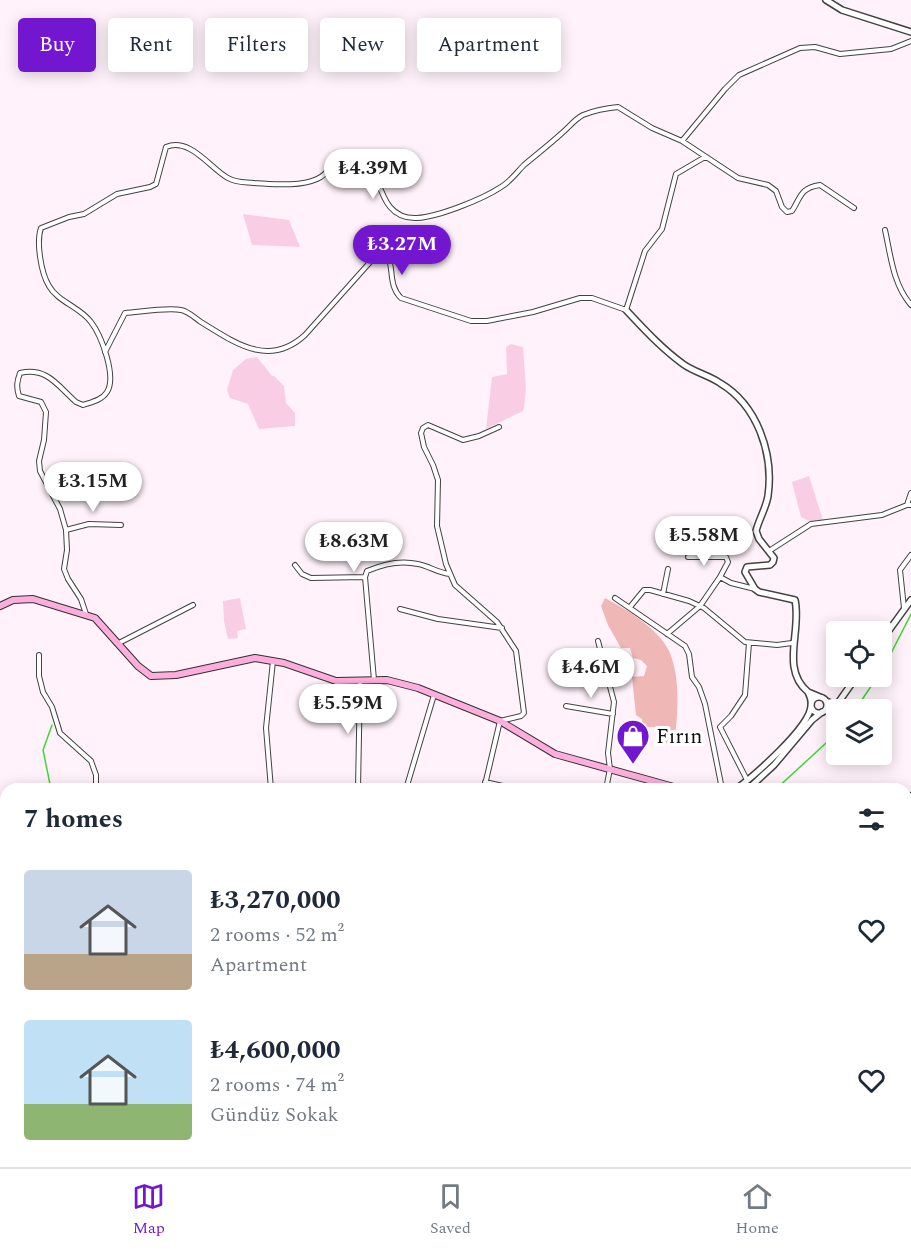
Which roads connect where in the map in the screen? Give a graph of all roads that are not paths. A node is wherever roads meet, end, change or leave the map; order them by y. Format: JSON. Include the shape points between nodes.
{"nodes":[{"id":1,"x":826,"y":0,"type":"edge"},
{"id":2,"x":911,"y":32,"type":"edge"},
{"id":3,"x":911,"y":41,"type":"edge"},
{"id":4,"x":682,"y":141,"type":"junction"},
{"id":5,"x":705,"y":157,"type":"junction"},
{"id":6,"x":854,"y":208,"type":"dead end"},
{"id":7,"x":885,"y":230,"type":"dead end"},
{"id":8,"x":911,"y":305,"type":"edge"},
{"id":9,"x":626,"y":310,"type":"junction"},
{"id":10,"x":105,"y":352,"type":"junction"},
{"id":11,"x":499,"y":427,"type":"dead end"},
{"id":12,"x":911,"y":493,"type":"edge"},
{"id":13,"x":909,"y":505,"type":"edge"},
{"id":14,"x":121,"y":525,"type":"dead end"},
{"id":15,"x":66,"y":530,"type":"junction"},
{"id":16,"x":769,"y":551,"type":"junction"},
{"id":17,"x":911,"y":555,"type":"edge"},
{"id":18,"x":688,"y":557,"type":"dead end"},
{"id":19,"x":295,"y":565,"type":"dead end"},
{"id":20,"x":668,"y":569,"type":"dead end"},
{"id":21,"x":450,"y":574,"type":"junction"},
{"id":22,"x":365,"y":577,"type":"junction"},
{"id":23,"x":720,"y":577,"type":"junction"},
{"id":24,"x":755,"y":589,"type":"junction"},
{"id":25,"x":663,"y":594,"type":"junction"},
{"id":26,"x":615,"y":598,"type":"dead end"},
{"id":27,"x":911,"y":600,"type":"edge"},
{"id":28,"x":193,"y":605,"type":"dead end"},
{"id":29,"x":0,"y":606,"type":"edge"},
{"id":30,"x":700,"y":606,"type":"junction"},
{"id":31,"x":630,"y":607,"type":"junction"},
{"id":32,"x":904,"y":608,"type":"junction"},
{"id":33,"x":400,"y":609,"type":"dead end"},
{"id":34,"x":86,"y":614,"type":"junction"},
{"id":35,"x":892,"y":625,"type":"edge"},
{"id":36,"x":502,"y":628,"type":"junction"},
{"id":37,"x":667,"y":634,"type":"junction"},
{"id":38,"x":598,"y":641,"type":"dead end"},
{"id":39,"x":118,"y":643,"type":"junction"},
{"id":40,"x":749,"y":643,"type":"junction"},
{"id":41,"x":792,"y":643,"type":"junction"},
{"id":42,"x":39,"y":655,"type":"dead end"},
{"id":43,"x":273,"y":661,"type":"junction"},
{"id":44,"x":360,"y":680,"type":"junction"},
{"id":45,"x":374,"y":680,"type":"junction"},
{"id":46,"x":808,"y":692,"type":"junction"},
{"id":47,"x":434,"y":694,"type":"junction"},
{"id":48,"x":820,"y":697,"type":"junction"},
{"id":49,"x":826,"y":701,"type":"edge"},
{"id":50,"x":812,"y":704,"type":"junction"},
{"id":51,"x":566,"y":706,"type":"dead end"},
{"id":52,"x":826,"y":708,"type":"edge"},
{"id":53,"x":824,"y":712,"type":"junction"},
{"id":54,"x":613,"y":714,"type":"junction"},
{"id":55,"x":500,"y":721,"type":"junction"},
{"id":56,"x":609,"y":769,"type":"junction"},
{"id":57,"x":748,"y":780,"type":"junction"},
{"id":58,"x":485,"y":782,"type":"joint"},
{"id":59,"x":96,"y":783,"type":"edge"},
{"id":60,"x":271,"y":783,"type":"edge"},
{"id":61,"x":358,"y":783,"type":"edge"},
{"id":62,"x":408,"y":783,"type":"edge"},
{"id":63,"x":489,"y":783,"type":"edge"},
{"id":64,"x":607,"y":783,"type":"edge"},
{"id":65,"x":659,"y":783,"type":"edge"},
{"id":66,"x":721,"y":783,"type":"edge"},
{"id":67,"x":744,"y":783,"type":"edge"},
{"id":68,"x":754,"y":783,"type":"edge"}],
"edges":[{"from":1,"to":2,"type":"street"},
{"from":3,"to":4,"type":"street","via":[[891,49],[840,54],[815,46],[800,48],[739,75]]},
{"from":4,"to":5,"type":"street"},
{"from":4,"to":10,"type":"street","via":[[618,107],[581,116],[502,187],[434,216],[417,218],[405,218],[393,210],[380,191],[369,161],[362,156],[344,154],[316,180],[277,184],[238,182],[220,173],[196,151],[166,147],[156,184],[117,194],[84,214],[41,228],[43,275],[48,286],[92,322]]},
{"from":5,"to":6,"type":"street","via":[[738,178],[768,185],[776,191],[787,212],[792,211],[803,192],[820,185]]},
{"from":5,"to":9,"type":"street","via":[[676,174],[662,228],[645,251]]},
{"from":7,"to":8,"type":"street","via":[[896,282]]},
{"from":9,"to":10,"type":"street","via":[[592,298],[580,298],[532,312],[471,321],[401,298],[395,292],[386,254],[376,256],[305,335],[284,349],[248,349],[181,310],[126,313]]},
{"from":9,"to":16,"type":"street","via":[[661,347],[685,366],[721,383],[754,418],[765,444],[768,486],[756,531]]},
{"from":10,"to":15,"type":"street","via":[[110,366],[108,390],[83,405],[42,372],[20,373],[17,380],[19,396],[41,402],[46,412],[40,471],[60,508]]},
{"from":11,"to":21,"type":"street","via":[[463,440],[428,425],[421,433],[438,480],[437,526]]},
{"from":12,"to":13,"type":"street"},
{"from":13,"to":16,"type":"street","via":[[882,515],[811,524]]},
{"from":14,"to":15,"type":"street","via":[[89,524]]},
{"from":15,"to":34,"type":"street","via":[[64,569]]},
{"from":16,"to":24,"type":"street","via":[[774,558],[770,565],[746,569]]},
{"from":17,"to":32,"type":"street","via":[[900,570]]},
{"from":18,"to":23,"type":"street","via":[[726,557],[728,562]]},
{"from":19,"to":22,"type":"street","via":[[311,578]]},
{"from":20,"to":25,"type":"street"},
{"from":21,"to":22,"type":"street","via":[[420,564],[390,563],[367,571]]},
{"from":21,"to":36,"type":"street","via":[[455,585]]},
{"from":22,"to":45,"type":"street"},
{"from":23,"to":24,"type":"street"},
{"from":23,"to":30,"type":"street"},
{"from":24,"to":41,"type":"street","via":[[795,600]]},
{"from":25,"to":30,"type":"street"},
{"from":25,"to":31,"type":"street","via":[[644,590]]},
{"from":26,"to":31,"type":"street"},
{"from":27,"to":32,"type":"street"},
{"from":28,"to":39,"type":"street"},
{"from":29,"to":34,"type":"main road","via":[[13,600],[33,599]]},
{"from":30,"to":37,"type":"street"},
{"from":30,"to":40,"type":"street"},
{"from":31,"to":37,"type":"street"},
{"from":32,"to":35,"type":"street"},
{"from":33,"to":36,"type":"street"},
{"from":34,"to":39,"type":"main road","via":[[95,618]]},
{"from":36,"to":55,"type":"street","via":[[516,651],[524,713]]},
{"from":37,"to":66,"type":"street","via":[[685,646],[689,654],[692,677],[705,704]]},
{"from":38,"to":54,"type":"street","via":[[614,702]]},
{"from":39,"to":43,"type":"main road","via":[[151,676],[176,675],[255,658]]},
{"from":40,"to":41,"type":"street"},
{"from":40,"to":57,"type":"street","via":[[745,696],[720,727]]},
{"from":41,"to":46,"type":"street","via":[[796,678]]},
{"from":42,"to":59,"type":"street","via":[[43,692],[60,732],[91,761]]},
{"from":43,"to":44,"type":"main road","via":[[336,681]]},
{"from":43,"to":60,"type":"street","via":[[266,728]]},
{"from":44,"to":45,"type":"main road"},
{"from":44,"to":61,"type":"street"},
{"from":45,"to":47,"type":"main road"},
{"from":46,"to":48,"type":"street"},
{"from":46,"to":50,"type":"street"},
{"from":47,"to":55,"type":"main road"},
{"from":47,"to":62,"type":"street"},
{"from":48,"to":49,"type":"street"},
{"from":48,"to":50,"type":"street"},
{"from":50,"to":53,"type":"street","via":[[815,711]]},
{"from":50,"to":57,"type":"street","via":[[801,727]]},
{"from":51,"to":54,"type":"street"},
{"from":52,"to":53,"type":"street"},
{"from":53,"to":68,"type":"street"},
{"from":54,"to":56,"type":"street"},
{"from":55,"to":56,"type":"main road","via":[[555,754]]},
{"from":55,"to":58,"type":"street"},
{"from":56,"to":64,"type":"street"},
{"from":56,"to":65,"type":"main road"},
{"from":57,"to":67,"type":"street"},
{"from":58,"to":63,"type":"street"}]}
